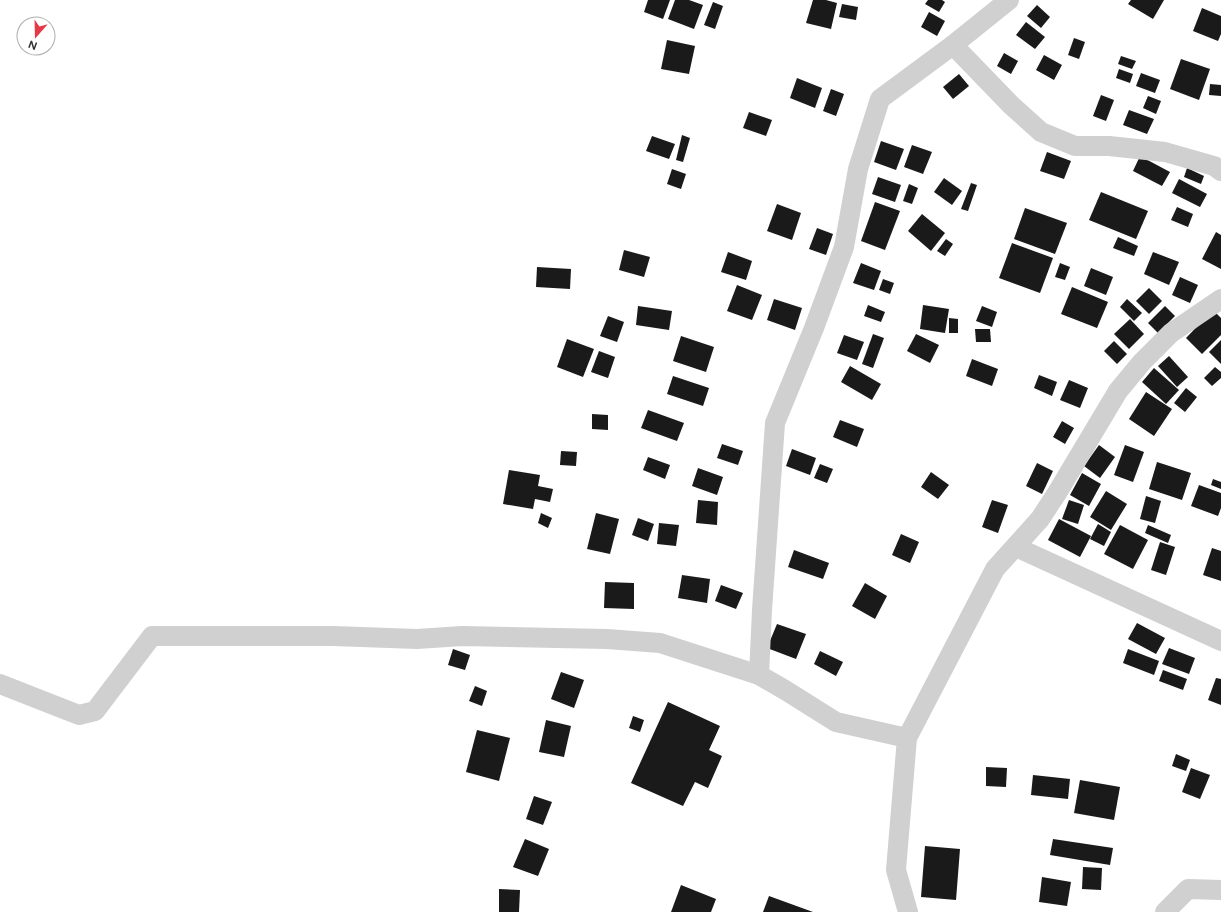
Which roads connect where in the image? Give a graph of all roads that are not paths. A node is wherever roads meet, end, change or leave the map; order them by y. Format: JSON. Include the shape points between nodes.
{"nodes":[{"id":1,"x":1009,"y":0,"type":"edge"},
{"id":2,"x":953,"y":45,"type":"junction"},
{"id":3,"x":1221,"y":170,"type":"edge"},
{"id":4,"x":1221,"y":299,"type":"edge"},
{"id":5,"x":1016,"y":547,"type":"junction"},
{"id":6,"x":1221,"y":641,"type":"edge"},
{"id":7,"x":758,"y":675,"type":"junction"},
{"id":8,"x":0,"y":684,"type":"edge"},
{"id":9,"x":907,"y":738,"type":"junction"},
{"id":10,"x":1221,"y":890,"type":"edge"},
{"id":11,"x":908,"y":912,"type":"edge"},
{"id":12,"x":1165,"y":912,"type":"edge"}],
"edges":[{"from":1,"to":2,"type":"street"},
{"from":2,"to":3,"type":"street","via":[[1041,132],[1075,146],[1109,146],[1165,152]]},
{"from":2,"to":7,"type":"street","via":[[880,99],[858,169],[844,247],[775,423]]},
{"from":4,"to":5,"type":"street","via":[[1171,333],[1118,391],[1057,493],[1040,519]]},
{"from":5,"to":6,"type":"street"},
{"from":5,"to":9,"type":"street","via":[[995,569]]},
{"from":7,"to":8,"type":"street","via":[[660,643],[607,639],[462,636],[417,639],[333,636],[152,636],[95,711],[79,715]]},
{"from":7,"to":9,"type":"street","via":[[836,722]]},
{"from":9,"to":11,"type":"street","via":[[896,870]]},
{"from":10,"to":12,"type":"street","via":[[1188,889]]}]}
